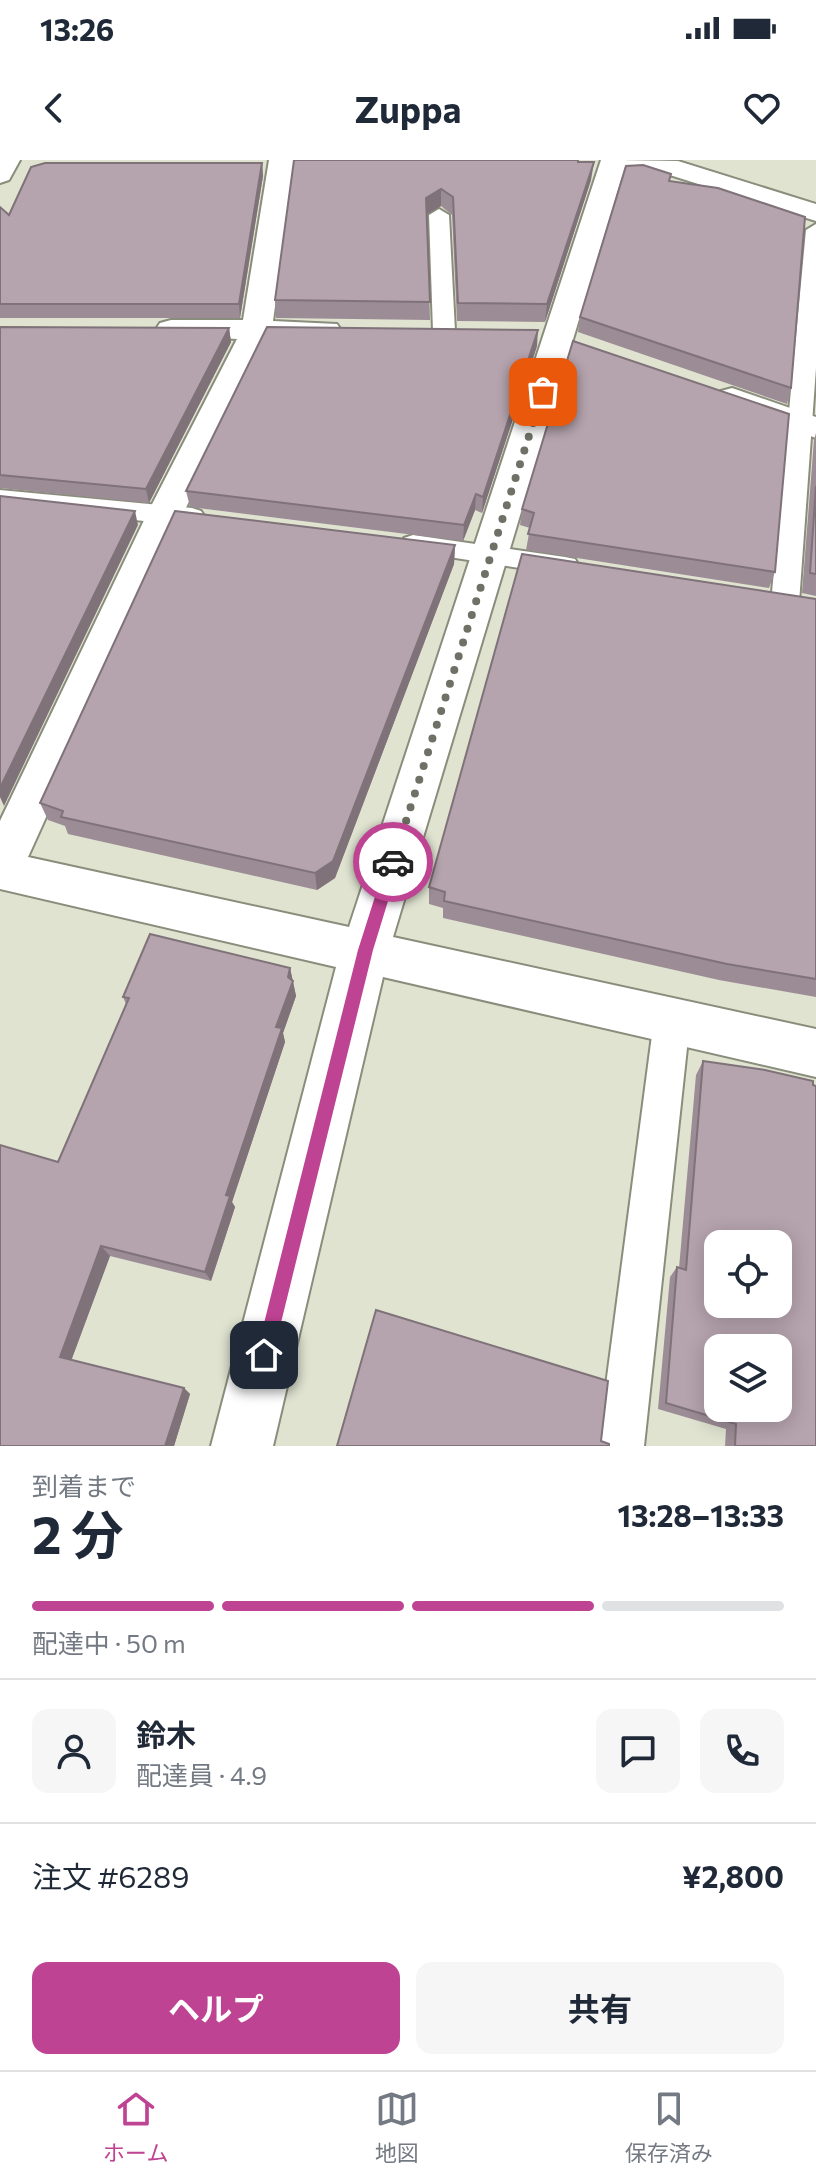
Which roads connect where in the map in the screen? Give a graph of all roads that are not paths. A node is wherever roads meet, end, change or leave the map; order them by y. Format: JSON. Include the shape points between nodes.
{"nodes":[{"id":1,"x":7,"y":160,"type":"edge"},
{"id":2,"x":282,"y":160,"type":"edge"},
{"id":3,"x":614,"y":160,"type":"edge"},
{"id":4,"x":631,"y":160,"type":"edge"},
{"id":5,"x":717,"y":160,"type":"edge"},
{"id":6,"x":0,"y":175,"type":"edge"},
{"id":7,"x":816,"y":191,"type":"edge"},
{"id":8,"x":816,"y":213,"type":"edge"},
{"id":9,"x":439,"y":215,"type":"edge"},
{"id":10,"x":816,"y":230,"type":"edge"},
{"id":11,"x":136,"y":329,"type":"edge"},
{"id":12,"x":257,"y":329,"type":"junction"},
{"id":13,"x":351,"y":330,"type":"edge"},
{"id":14,"x":413,"y":331,"type":"edge"},
{"id":15,"x":444,"y":331,"type":"junction"},
{"id":16,"x":476,"y":331,"type":"edge"},
{"id":17,"x":711,"y":391,"type":"edge"},
{"id":18,"x":808,"y":425,"type":"edge"},
{"id":19,"x":0,"y":498,"type":"edge"},
{"id":20,"x":165,"y":514,"type":"junction"},
{"id":21,"x":212,"y":520,"type":"edge"},
{"id":22,"x":382,"y":541,"type":"edge"},
{"id":23,"x":490,"y":554,"type":"junction"},
{"id":24,"x":583,"y":569,"type":"edge"},
{"id":25,"x":754,"y":598,"type":"edge"},
{"id":26,"x":785,"y":603,"type":"junction"},
{"id":27,"x":816,"y":608,"type":"edge"},
{"id":28,"x":0,"y":869,"type":"edge"},
{"id":29,"x":365,"y":950,"type":"junction"},
{"id":30,"x":672,"y":1020,"type":"junction"},
{"id":31,"x":816,"y":1053,"type":"edge"},
{"id":32,"x":242,"y":1446,"type":"edge"},
{"id":33,"x":621,"y":1446,"type":"edge"}],
"edges":[{"from":1,"to":6,"type":"street"},
{"from":2,"to":12,"type":"street"},
{"from":3,"to":23,"type":"street"},
{"from":4,"to":8,"type":"street","via":[[678,169]]},
{"from":5,"to":7,"type":"street"},
{"from":9,"to":15,"type":"lane"},
{"from":10,"to":18,"type":"lane"},
{"from":11,"to":12,"type":"street"},
{"from":12,"to":13,"type":"street"},
{"from":12,"to":20,"type":"street"},
{"from":14,"to":15,"type":"street"},
{"from":15,"to":16,"type":"street"},
{"from":17,"to":18,"type":"street"},
{"from":18,"to":26,"type":"lane"},
{"from":19,"to":20,"type":"lane"},
{"from":20,"to":21,"type":"lane"},
{"from":20,"to":28,"type":"street"},
{"from":22,"to":23,"type":"lane"},
{"from":23,"to":24,"type":"lane"},
{"from":23,"to":29,"type":"street"},
{"from":25,"to":26,"type":"lane"},
{"from":26,"to":27,"type":"lane"},
{"from":28,"to":29,"type":"street"},
{"from":29,"to":30,"type":"street"},
{"from":29,"to":32,"type":"street"},
{"from":30,"to":31,"type":"street"},
{"from":30,"to":33,"type":"lane"}]}
